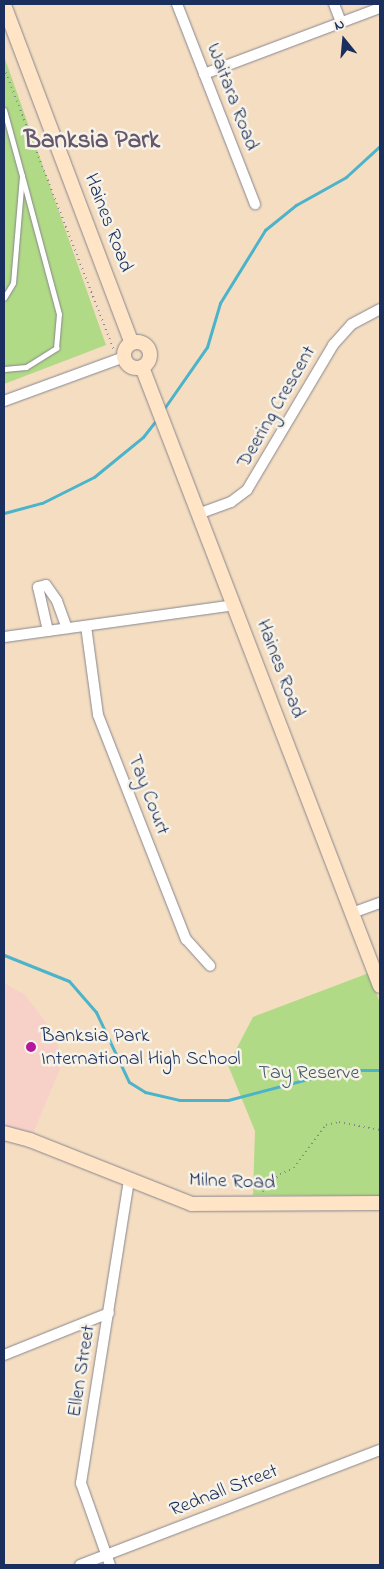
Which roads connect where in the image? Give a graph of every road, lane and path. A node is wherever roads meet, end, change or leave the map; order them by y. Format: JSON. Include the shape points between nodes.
{"nodes":[{"id":1,"x":178,"y":4,"type":"edge"},
{"id":2,"x":334,"y":4,"type":"edge"},
{"id":3,"x":4,"y":5,"type":"edge"},
{"id":4,"x":380,"y":8,"type":"edge"},
{"id":5,"x":341,"y":22,"type":"junction"},
{"id":6,"x":4,"y":68,"type":"edge"},
{"id":7,"x":204,"y":74,"type":"junction"},
{"id":8,"x":4,"y":110,"type":"edge"},
{"id":9,"x":22,"y":176,"type":"junction"},
{"id":10,"x":255,"y":204,"type":"dead end"},
{"id":11,"x":4,"y":298,"type":"edge"},
{"id":12,"x":380,"y":309,"type":"edge"},
{"id":13,"x":132,"y":343,"type":"junction"},
{"id":14,"x":121,"y":358,"type":"junction"},
{"id":15,"x":142,"y":367,"type":"junction"},
{"id":16,"x":4,"y":369,"type":"edge"},
{"id":17,"x":4,"y":401,"type":"edge"},
{"id":18,"x":198,"y":514,"type":"junction"},
{"id":19,"x":234,"y":605,"type":"junction"},
{"id":20,"x":86,"y":626,"type":"junction"},
{"id":21,"x":67,"y":628,"type":"junction"},
{"id":22,"x":48,"y":631,"type":"junction"},
{"id":23,"x":4,"y":637,"type":"edge"},
{"id":24,"x":380,"y":903,"type":"edge"},
{"id":25,"x":352,"y":913,"type":"junction"},
{"id":26,"x":210,"y":966,"type":"dead end"},
{"id":27,"x":380,"y":986,"type":"edge"},
{"id":28,"x":380,"y":1130,"type":"edge"},
{"id":29,"x":4,"y":1133,"type":"edge"},
{"id":30,"x":129,"y":1179,"type":"junction"},
{"id":31,"x":380,"y":1203,"type":"edge"},
{"id":32,"x":259,"y":1205,"type":"junction"},
{"id":33,"x":109,"y":1313,"type":"junction"},
{"id":34,"x":4,"y":1355,"type":"edge"},
{"id":35,"x":380,"y":1450,"type":"edge"},
{"id":36,"x":108,"y":1560,"type":"edge"},
{"id":37,"x":80,"y":1565,"type":"edge"}],
"edges":[{"from":1,"to":7,"type":"street","name":"Waitara Road"},
{"from":2,"to":5,"type":"street"},
{"from":3,"to":13,"type":"main road","name":"Haines Road"},
{"from":4,"to":5,"type":"street"},
{"from":5,"to":7,"type":"street"},
{"from":6,"to":14,"type":"path"},
{"from":7,"to":10,"type":"street","name":"Waitara Road"},
{"from":8,"to":9,"type":"lane"},
{"from":9,"to":11,"type":"lane","via":[[13,283]]},
{"from":9,"to":16,"type":"lane","via":[[59,314],[56,348],[26,367]]},
{"from":12,"to":18,"type":"street","name":"Deering Crescent","via":[[352,324],[333,344],[247,490],[231,502]]},
{"from":13,"to":14,"type":"main road"},
{"from":13,"to":15,"type":"main road","via":[[145,345],[150,352]]},
{"from":14,"to":15,"type":"main road","via":[[131,366]]},
{"from":14,"to":17,"type":"street"},
{"from":15,"to":18,"type":"main road","name":"Haines Road"},
{"from":18,"to":19,"type":"main road","name":"Haines Road"},
{"from":19,"to":20,"type":"street"},
{"from":19,"to":25,"type":"main road","name":"Haines Road"},
{"from":20,"to":21,"type":"street"},
{"from":20,"to":26,"type":"street","name":"Tay Court","via":[[98,715],[186,939]]},
{"from":21,"to":22,"type":"street"},
{"from":21,"to":22,"type":"street","via":[[57,601],[46,585],[38,587]]},
{"from":22,"to":23,"type":"street"},
{"from":24,"to":25,"type":"street"},
{"from":25,"to":27,"type":"main road","name":"Haines Road"},
{"from":28,"to":32,"type":"path","via":[[339,1122],[326,1125],[294,1168],[265,1186]]},
{"from":29,"to":30,"type":"main road","name":"Milne Road"},
{"from":30,"to":32,"type":"main road","name":"Milne Road","via":[[192,1204]]},
{"from":30,"to":33,"type":"street","name":"Ellen Street"},
{"from":31,"to":32,"type":"main road","name":"Milne Road"},
{"from":33,"to":34,"type":"street"},
{"from":33,"to":36,"type":"street","name":"Ellen Street","via":[[81,1483]]},
{"from":35,"to":36,"type":"street","name":"Rednall Street"},
{"from":36,"to":37,"type":"street","name":"Rednall Street"}]}
